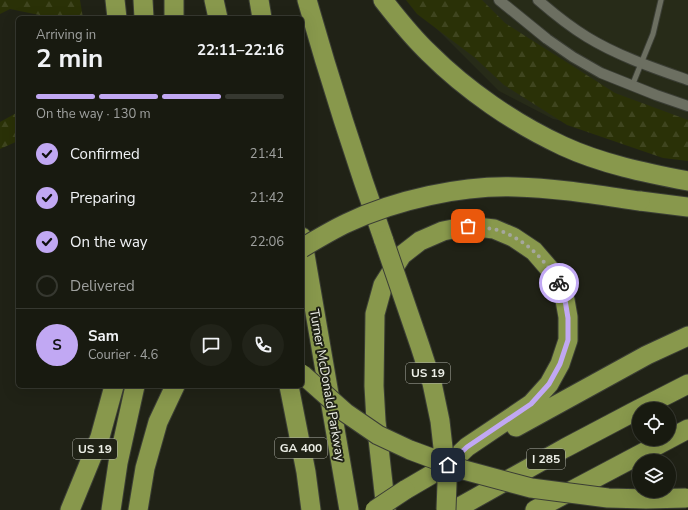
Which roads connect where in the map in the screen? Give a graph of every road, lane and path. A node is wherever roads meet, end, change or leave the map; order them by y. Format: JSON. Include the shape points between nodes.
{"nodes":[{"id":1,"x":116,"y":0,"type":"edge"},
{"id":2,"x":143,"y":0,"type":"edge"},
{"id":3,"x":174,"y":0,"type":"edge"},
{"id":4,"x":214,"y":0,"type":"edge"},
{"id":5,"x":259,"y":0,"type":"edge"},
{"id":6,"x":307,"y":0,"type":"edge"},
{"id":7,"x":383,"y":0,"type":"edge"},
{"id":8,"x":499,"y":0,"type":"edge"},
{"id":9,"x":538,"y":0,"type":"edge"},
{"id":10,"x":661,"y":0,"type":"edge"},
{"id":11,"x":117,"y":16,"type":"edge"},
{"id":12,"x":144,"y":16,"type":"edge"},
{"id":13,"x":174,"y":16,"type":"edge"},
{"id":14,"x":218,"y":16,"type":"edge"},
{"id":15,"x":262,"y":16,"type":"edge"},
{"id":16,"x":642,"y":63,"type":"junction"},
{"id":17,"x":688,"y":80,"type":"edge"},
{"id":18,"x":632,"y":86,"type":"junction"},
{"id":19,"x":688,"y":106,"type":"edge"},
{"id":20,"x":688,"y":181,"type":"edge"},
{"id":21,"x":688,"y":207,"type":"edge"},
{"id":22,"x":304,"y":247,"type":"edge"},
{"id":23,"x":304,"y":248,"type":"edge"},
{"id":24,"x":688,"y":336,"type":"edge"},
{"id":25,"x":304,"y":376,"type":"edge"},
{"id":26,"x":688,"y":384,"type":"edge"},
{"id":27,"x":113,"y":388,"type":"edge"},
{"id":28,"x":135,"y":388,"type":"edge"},
{"id":29,"x":174,"y":388,"type":"edge"},
{"id":30,"x":289,"y":388,"type":"edge"},
{"id":31,"x":653,"y":402,"type":"edge"},
{"id":32,"x":632,"y":413,"type":"edge"},
{"id":33,"x":688,"y":429,"type":"edge"},
{"id":34,"x":676,"y":435,"type":"edge"},
{"id":35,"x":656,"y":446,"type":"edge"},
{"id":36,"x":448,"y":465,"type":"junction"},
{"id":37,"x":688,"y":497,"type":"edge"},
{"id":38,"x":70,"y":510,"type":"edge"},
{"id":39,"x":111,"y":510,"type":"edge"},
{"id":40,"x":138,"y":510,"type":"edge"},
{"id":41,"x":311,"y":510,"type":"edge"},
{"id":42,"x":348,"y":510,"type":"edge"},
{"id":43,"x":375,"y":510,"type":"edge"},
{"id":44,"x":386,"y":510,"type":"edge"},
{"id":45,"x":446,"y":510,"type":"edge"},
{"id":46,"x":454,"y":510,"type":"edge"},
{"id":47,"x":535,"y":510,"type":"edge"}],
"edges":[{"from":1,"to":11,"type":"highway"},
{"from":2,"to":12,"type":"highway"},
{"from":3,"to":13,"type":"highway"},
{"from":4,"to":14,"type":"highway"},
{"from":5,"to":15,"type":"highway"},
{"from":6,"to":45,"type":"highway","number":"US 19","bridge":true,"via":[[354,155],[432,383],[440,421],[447,483]]},
{"from":7,"to":20,"type":"highway","via":[[429,53],[466,86],[529,128],[563,146],[600,160]]},
{"from":8,"to":18,"type":"street","via":[[573,57],[601,73]]},
{"from":9,"to":16,"type":"street","via":[[586,36]]},
{"from":10,"to":16,"type":"lane","via":[[653,34]]},
{"from":16,"to":17,"type":"street"},
{"from":16,"to":18,"type":"lane"},
{"from":18,"to":19,"type":"street"},
{"from":21,"to":22,"type":"highway","bridge":true,"via":[[557,190],[515,187],[470,188],[384,208],[348,222]]},
{"from":23,"to":42,"type":"highway","name":"Turner McDonald Parkway","number":"GA 400"},
{"from":24,"to":36,"type":"highway","via":[[646,355]]},
{"from":25,"to":37,"type":"highway","bridge":true,"via":[[346,413],[378,435],[464,470],[531,488],[608,498]]},
{"from":26,"to":31,"type":"highway","number":"I 285"},
{"from":27,"to":38,"type":"highway","number":"US 19","via":[[100,437]]},
{"from":28,"to":39,"type":"highway"},
{"from":29,"to":40,"type":"highway","via":[[158,422],[145,468]]},
{"from":30,"to":41,"type":"highway","number":"GA 400"},
{"from":32,"to":46,"type":"highway","number":"I 285"},
{"from":33,"to":34,"type":"highway"},
{"from":35,"to":47,"type":"highway"},
{"from":36,"to":43,"type":"highway","bridge":true},
{"from":36,"to":44,"type":"highway","via":[[467,447],[531,404],[549,384],[560,364],[568,340],[565,300],[561,286],[553,273],[534,251],[513,237],[494,229],[468,226],[443,231],[420,241],[402,255],[383,285],[375,314],[374,386]]}]}
